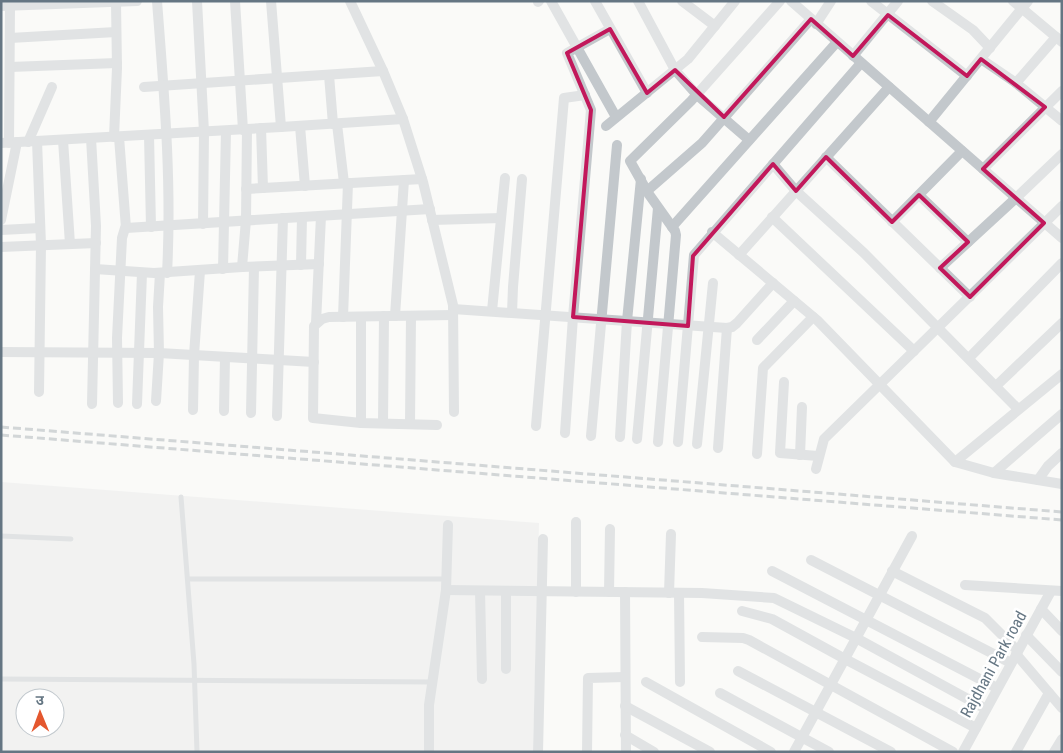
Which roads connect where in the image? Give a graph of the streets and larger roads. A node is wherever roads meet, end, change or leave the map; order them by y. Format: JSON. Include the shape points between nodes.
{"nodes":[{"id":1,"x":137,"y":1,"type":"edge"},
{"id":2,"x":157,"y":1,"type":"edge"},
{"id":3,"x":197,"y":1,"type":"edge"},
{"id":4,"x":236,"y":1,"type":"edge"},
{"id":5,"x":271,"y":1,"type":"edge"},
{"id":6,"x":350,"y":1,"type":"edge"},
{"id":7,"x":551,"y":1,"type":"edge"},
{"id":8,"x":595,"y":1,"type":"edge"},
{"id":9,"x":638,"y":1,"type":"edge"},
{"id":10,"x":682,"y":1,"type":"edge"},
{"id":11,"x":780,"y":1,"type":"edge"},
{"id":12,"x":791,"y":1,"type":"edge"},
{"id":13,"x":831,"y":1,"type":"edge"},
{"id":14,"x":871,"y":1,"type":"edge"},
{"id":15,"x":898,"y":1,"type":"edge"},
{"id":16,"x":932,"y":1,"type":"edge"},
{"id":17,"x":1013,"y":1,"type":"edge"},
{"id":18,"x":733,"y":2,"type":"edge"},
{"id":19,"x":116,"y":3,"type":"junction"},
{"id":20,"x":1025,"y":5,"type":"edge"},
{"id":21,"x":6,"y":6,"type":"edge"},
{"id":22,"x":888,"y":15,"type":"junction"},
{"id":23,"x":814,"y":22,"type":"junction"},
{"id":24,"x":715,"y":26,"type":"junction"},
{"id":25,"x":610,"y":29,"type":"junction"},
{"id":26,"x":116,"y":32,"type":"junction"},
{"id":27,"x":10,"y":38,"type":"junction"},
{"id":28,"x":1059,"y":39,"type":"edge"},
{"id":29,"x":837,"y":42,"type":"junction"},
{"id":30,"x":576,"y":48,"type":"junction"},
{"id":31,"x":990,"y":48,"type":"junction"},
{"id":32,"x":857,"y":59,"type":"junction"},
{"id":33,"x":982,"y":59,"type":"junction"},
{"id":34,"x":117,"y":64,"type":"junction"},
{"id":35,"x":10,"y":67,"type":"junction"},
{"id":36,"x":675,"y":70,"type":"junction"},
{"id":37,"x":383,"y":71,"type":"junction"},
{"id":38,"x":329,"y":75,"type":"junction"},
{"id":39,"x":967,"y":76,"type":"junction"},
{"id":40,"x":277,"y":78,"type":"junction"},
{"id":41,"x":240,"y":80,"type":"junction"},
{"id":42,"x":201,"y":82,"type":"junction"},
{"id":43,"x":1016,"y":83,"type":"junction"},
{"id":44,"x":164,"y":85,"type":"junction"},
{"id":45,"x":52,"y":87,"type":"dead end"},
{"id":46,"x":144,"y":87,"type":"dead end"},
{"id":47,"x":889,"y":87,"type":"junction"},
{"id":48,"x":1062,"y":91,"type":"edge"},
{"id":49,"x":646,"y":93,"type":"junction"},
{"id":50,"x":585,"y":95,"type":"junction"},
{"id":51,"x":697,"y":95,"type":"junction"},
{"id":52,"x":1045,"y":107,"type":"junction"},
{"id":53,"x":616,"y":117,"type":"junction"},
{"id":54,"x":724,"y":117,"type":"junction"},
{"id":55,"x":403,"y":119,"type":"junction"},
{"id":56,"x":1062,"y":121,"type":"edge"},
{"id":57,"x":929,"y":122,"type":"junction"},
{"id":58,"x":335,"y":124,"type":"junction"},
{"id":59,"x":300,"y":126,"type":"junction"},
{"id":60,"x":606,"y":126,"type":"dead end"},
{"id":61,"x":281,"y":127,"type":"junction"},
{"id":62,"x":262,"y":128,"type":"junction"},
{"id":63,"x":226,"y":130,"type":"junction"},
{"id":64,"x":245,"y":130,"type":"junction"},
{"id":65,"x":204,"y":132,"type":"junction"},
{"id":66,"x":167,"y":134,"type":"junction"},
{"id":67,"x":149,"y":135,"type":"junction"},
{"id":68,"x":117,"y":137,"type":"junction"},
{"id":69,"x":91,"y":138,"type":"junction"},
{"id":70,"x":63,"y":140,"type":"junction"},
{"id":71,"x":749,"y":140,"type":"junction"},
{"id":72,"x":33,"y":141,"type":"junction"},
{"id":73,"x":9,"y":143,"type":"edge"},
{"id":74,"x":617,"y":145,"type":"dead end"},
{"id":75,"x":962,"y":151,"type":"junction"},
{"id":76,"x":1062,"y":154,"type":"edge"},
{"id":77,"x":826,"y":157,"type":"junction"},
{"id":78,"x":773,"y":164,"type":"junction"},
{"id":79,"x":982,"y":168,"type":"junction"},
{"id":80,"x":6,"y":176,"type":"edge"},
{"id":81,"x":505,"y":178,"type":"dead end"},
{"id":82,"x":422,"y":179,"type":"junction"},
{"id":83,"x":522,"y":179,"type":"dead end"},
{"id":84,"x":641,"y":179,"type":"junction"},
{"id":85,"x":404,"y":180,"type":"junction"},
{"id":86,"x":346,"y":183,"type":"junction"},
{"id":87,"x":305,"y":186,"type":"junction"},
{"id":88,"x":263,"y":188,"type":"junction"},
{"id":89,"x":246,"y":189,"type":"junction"},
{"id":90,"x":647,"y":191,"type":"junction"},
{"id":91,"x":796,"y":191,"type":"junction"},
{"id":92,"x":919,"y":195,"type":"junction"},
{"id":93,"x":1016,"y":198,"type":"junction"},
{"id":94,"x":3,"y":202,"type":"edge"},
{"id":95,"x":1062,"y":206,"type":"edge"},
{"id":96,"x":658,"y":208,"type":"junction"},
{"id":97,"x":430,"y":209,"type":"junction"},
{"id":98,"x":402,"y":211,"type":"junction"},
{"id":99,"x":347,"y":214,"type":"junction"},
{"id":100,"x":322,"y":216,"type":"junction"},
{"id":101,"x":302,"y":217,"type":"junction"},
{"id":102,"x":283,"y":218,"type":"junction"},
{"id":103,"x":501,"y":218,"type":"junction"},
{"id":104,"x":772,"y":218,"type":"junction"},
{"id":105,"x":1,"y":220,"type":"edge"},
{"id":106,"x":246,"y":220,"type":"junction"},
{"id":107,"x":432,"y":220,"type":"junction"},
{"id":108,"x":224,"y":221,"type":"junction"},
{"id":109,"x":892,"y":222,"type":"junction"},
{"id":110,"x":1044,"y":222,"type":"junction"},
{"id":111,"x":203,"y":224,"type":"junction"},
{"id":112,"x":152,"y":226,"type":"junction"},
{"id":113,"x":169,"y":226,"type":"junction"},
{"id":114,"x":672,"y":226,"type":"junction"},
{"id":115,"x":40,"y":228,"type":"junction"},
{"id":116,"x":125,"y":228,"type":"junction"},
{"id":117,"x":1,"y":230,"type":"edge"},
{"id":118,"x":712,"y":232,"type":"junction"},
{"id":119,"x":1062,"y":238,"type":"edge"},
{"id":120,"x":968,"y":242,"type":"junction"},
{"id":121,"x":96,"y":243,"type":"junction"},
{"id":122,"x":70,"y":244,"type":"junction"},
{"id":123,"x":41,"y":245,"type":"junction"},
{"id":124,"x":1,"y":247,"type":"edge"},
{"id":125,"x":739,"y":255,"type":"junction"},
{"id":126,"x":1062,"y":263,"type":"edge"},
{"id":127,"x":319,"y":264,"type":"junction"},
{"id":128,"x":301,"y":265,"type":"junction"},
{"id":129,"x":282,"y":266,"type":"junction"},
{"id":130,"x":242,"y":267,"type":"junction"},
{"id":131,"x":254,"y":267,"type":"junction"},
{"id":132,"x":940,"y":268,"type":"junction"},
{"id":133,"x":95,"y":269,"type":"junction"},
{"id":134,"x":222,"y":269,"type":"junction"},
{"id":135,"x":121,"y":271,"type":"junction"},
{"id":136,"x":200,"y":271,"type":"junction"},
{"id":137,"x":142,"y":273,"type":"junction"},
{"id":138,"x":164,"y":273,"type":"junction"},
{"id":139,"x":713,"y":283,"type":"dead end"},
{"id":140,"x":773,"y":284,"type":"junction"},
{"id":141,"x":970,"y":297,"type":"junction"},
{"id":142,"x":794,"y":301,"type":"junction"},
{"id":143,"x":492,"y":311,"type":"junction"},
{"id":144,"x":453,"y":312,"type":"junction"},
{"id":145,"x":512,"y":313,"type":"junction"},
{"id":146,"x":546,"y":315,"type":"junction"},
{"id":147,"x":361,"y":316,"type":"junction"},
{"id":148,"x":389,"y":316,"type":"junction"},
{"id":149,"x":411,"y":316,"type":"junction"},
{"id":150,"x":343,"y":317,"type":"junction"},
{"id":151,"x":572,"y":317,"type":"junction"},
{"id":152,"x":814,"y":317,"type":"junction"},
{"id":153,"x":601,"y":319,"type":"junction"},
{"id":154,"x":627,"y":321,"type":"junction"},
{"id":155,"x":316,"y":323,"type":"junction"},
{"id":156,"x":649,"y":323,"type":"junction"},
{"id":157,"x":1062,"y":323,"type":"edge"},
{"id":158,"x":667,"y":324,"type":"junction"},
{"id":159,"x":688,"y":326,"type":"junction"},
{"id":160,"x":708,"y":327,"type":"junction"},
{"id":161,"x":938,"y":327,"type":"junction"},
{"id":162,"x":727,"y":328,"type":"junction"},
{"id":163,"x":757,"y":340,"type":"dead end"},
{"id":164,"x":914,"y":351,"type":"junction"},
{"id":165,"x":1,"y":352,"type":"edge"},
{"id":166,"x":40,"y":352,"type":"junction"},
{"id":167,"x":93,"y":353,"type":"junction"},
{"id":168,"x":119,"y":353,"type":"junction"},
{"id":169,"x":139,"y":353,"type":"junction"},
{"id":170,"x":159,"y":353,"type":"junction"},
{"id":171,"x":194,"y":355,"type":"junction"},
{"id":172,"x":225,"y":357,"type":"junction"},
{"id":173,"x":252,"y":358,"type":"junction"},
{"id":174,"x":969,"y":358,"type":"junction"},
{"id":175,"x":278,"y":360,"type":"junction"},
{"id":176,"x":314,"y":362,"type":"junction"},
{"id":177,"x":1062,"y":374,"type":"edge"},
{"id":178,"x":784,"y":382,"type":"dead end"},
{"id":179,"x":879,"y":385,"type":"junction"},
{"id":180,"x":996,"y":386,"type":"junction"},
{"id":181,"x":39,"y":392,"type":"dead end"},
{"id":182,"x":156,"y":401,"type":"dead end"},
{"id":183,"x":118,"y":403,"type":"dead end"},
{"id":184,"x":92,"y":404,"type":"dead end"},
{"id":185,"x":138,"y":404,"type":"dead end"},
{"id":186,"x":802,"y":407,"type":"dead end"},
{"id":187,"x":1018,"y":409,"type":"junction"},
{"id":188,"x":193,"y":410,"type":"dead end"},
{"id":189,"x":224,"y":412,"type":"dead end"},
{"id":190,"x":454,"y":412,"type":"dead end"},
{"id":191,"x":251,"y":413,"type":"dead end"},
{"id":192,"x":1062,"y":414,"type":"edge"},
{"id":193,"x":277,"y":416,"type":"dead end"},
{"id":194,"x":361,"y":423,"type":"junction"},
{"id":195,"x":383,"y":423,"type":"junction"},
{"id":196,"x":410,"y":424,"type":"junction"},
{"id":197,"x":437,"y":425,"type":"dead end"},
{"id":198,"x":536,"y":426,"type":"dead end"},
{"id":199,"x":565,"y":433,"type":"dead end"},
{"id":200,"x":591,"y":436,"type":"dead end"},
{"id":201,"x":620,"y":437,"type":"dead end"},
{"id":202,"x":637,"y":439,"type":"dead end"},
{"id":203,"x":658,"y":442,"type":"dead end"},
{"id":204,"x":678,"y":442,"type":"dead end"},
{"id":205,"x":697,"y":444,"type":"dead end"},
{"id":206,"x":718,"y":448,"type":"dead end"},
{"id":207,"x":1062,"y":453,"type":"edge"},
{"id":208,"x":757,"y":454,"type":"dead end"},
{"id":209,"x":800,"y":455,"type":"junction"},
{"id":210,"x":818,"y":456,"type":"junction"},
{"id":211,"x":955,"y":462,"type":"junction"},
{"id":212,"x":816,"y":469,"type":"dead end"},
{"id":213,"x":994,"y":473,"type":"junction"},
{"id":214,"x":1038,"y":480,"type":"junction"},
{"id":215,"x":1062,"y":484,"type":"edge"},
{"id":216,"x":576,"y":522,"type":"dead end"},
{"id":217,"x":448,"y":525,"type":"dead end"},
{"id":218,"x":610,"y":529,"type":"dead end"},
{"id":219,"x":671,"y":534,"type":"dead end"},
{"id":220,"x":912,"y":536,"type":"dead end"},
{"id":221,"x":543,"y":539,"type":"dead end"},
{"id":222,"x":810,"y":560,"type":"dead end"},
{"id":223,"x":892,"y":571,"type":"junction"},
{"id":224,"x":772,"y":572,"type":"dead end"},
{"id":225,"x":965,"y":585,"type":"dead end"},
{"id":226,"x":446,"y":590,"type":"junction"},
{"id":227,"x":1050,"y":590,"type":"junction"},
{"id":228,"x":480,"y":591,"type":"junction"},
{"id":229,"x":506,"y":591,"type":"junction"},
{"id":230,"x":1062,"y":591,"type":"edge"},
{"id":231,"x":541,"y":592,"type":"junction"},
{"id":232,"x":576,"y":592,"type":"junction"},
{"id":233,"x":609,"y":592,"type":"junction"},
{"id":234,"x":624,"y":592,"type":"junction"},
{"id":235,"x":674,"y":593,"type":"junction"},
{"id":236,"x":879,"y":596,"type":"junction"},
{"id":237,"x":1040,"y":609,"type":"junction"},
{"id":238,"x":742,"y":611,"type":"dead end"},
{"id":239,"x":866,"y":619,"type":"junction"},
{"id":240,"x":1062,"y":631,"type":"edge"},
{"id":241,"x":1026,"y":635,"type":"junction"},
{"id":242,"x":702,"y":637,"type":"dead end"},
{"id":243,"x":856,"y":638,"type":"junction"},
{"id":244,"x":1015,"y":656,"type":"junction"},
{"id":245,"x":845,"y":659,"type":"junction"},
{"id":246,"x":506,"y":669,"type":"dead end"},
{"id":247,"x":738,"y":671,"type":"dead end"},
{"id":248,"x":1062,"y":672,"type":"edge"},
{"id":249,"x":625,"y":676,"type":"junction"},
{"id":250,"x":482,"y":679,"type":"dead end"},
{"id":251,"x":646,"y":682,"type":"dead end"},
{"id":252,"x":680,"y":682,"type":"dead end"},
{"id":253,"x":830,"y":686,"type":"junction"},
{"id":254,"x":997,"y":688,"type":"junction"},
{"id":255,"x":720,"y":693,"type":"dead end"},
{"id":256,"x":1049,"y":693,"type":"junction"},
{"id":257,"x":625,"y":706,"type":"junction"},
{"id":258,"x":986,"y":708,"type":"junction"},
{"id":259,"x":1062,"y":708,"type":"edge"},
{"id":260,"x":816,"y":712,"type":"junction"},
{"id":261,"x":976,"y":728,"type":"junction"},
{"id":262,"x":625,"y":735,"type":"junction"},
{"id":263,"x":802,"y":737,"type":"junction"},
{"id":264,"x":1062,"y":738,"type":"edge"},
{"id":265,"x":429,"y":752,"type":"edge"},
{"id":266,"x":538,"y":752,"type":"edge"},
{"id":267,"x":587,"y":752,"type":"edge"},
{"id":268,"x":626,"y":752,"type":"edge"},
{"id":269,"x":654,"y":752,"type":"edge"},
{"id":270,"x":710,"y":752,"type":"edge"},
{"id":271,"x":771,"y":752,"type":"edge"},
{"id":272,"x":794,"y":752,"type":"edge"},
{"id":273,"x":829,"y":752,"type":"edge"},
{"id":274,"x":890,"y":752,"type":"edge"},
{"id":275,"x":953,"y":752,"type":"edge"},
{"id":276,"x":963,"y":752,"type":"edge"},
{"id":277,"x":1016,"y":752,"type":"edge"},
{"id":278,"x":1054,"y":752,"type":"edge"}],
"edges":[{"from":1,"to":19,"type":"street"},
{"from":2,"to":44,"type":"street"},
{"from":3,"to":42,"type":"street"},
{"from":4,"to":41,"type":"street"},
{"from":5,"to":40,"type":"street"},
{"from":6,"to":37,"type":"street"},
{"from":7,"to":30,"type":"street"},
{"from":8,"to":25,"type":"street"},
{"from":9,"to":36,"type":"street"},
{"from":10,"to":24,"type":"street"},
{"from":11,"to":51,"type":"street"},
{"from":12,"to":23,"type":"street"},
{"from":13,"to":23,"type":"street"},
{"from":14,"to":22,"type":"street"},
{"from":15,"to":22,"type":"street"},
{"from":16,"to":31,"type":"street","via":[[976,32]]},
{"from":17,"to":20,"type":"street"},
{"from":18,"to":24,"type":"street"},
{"from":19,"to":21,"type":"street"},
{"from":19,"to":26,"type":"street"},
{"from":20,"to":28,"type":"street"},
{"from":20,"to":31,"type":"street"},
{"from":21,"to":27,"type":"street"},
{"from":22,"to":32,"type":"street"},
{"from":22,"to":39,"type":"street"},
{"from":23,"to":29,"type":"street"},
{"from":23,"to":54,"type":"street"},
{"from":24,"to":36,"type":"street"},
{"from":25,"to":30,"type":"street"},
{"from":25,"to":49,"type":"street"},
{"from":26,"to":27,"type":"street"},
{"from":26,"to":34,"type":"street"},
{"from":27,"to":35,"type":"street"},
{"from":28,"to":43,"type":"street"},
{"from":29,"to":32,"type":"street"},
{"from":29,"to":71,"type":"street"},
{"from":30,"to":50,"type":"street","via":[[567,53]]},
{"from":30,"to":53,"type":"street"},
{"from":31,"to":33,"type":"street"},
{"from":32,"to":47,"type":"street"},
{"from":32,"to":78,"type":"street"},
{"from":33,"to":39,"type":"street"},
{"from":33,"to":43,"type":"street"},
{"from":34,"to":35,"type":"street"},
{"from":34,"to":68,"type":"street"},
{"from":35,"to":73,"type":"street"},
{"from":36,"to":49,"type":"street"},
{"from":36,"to":51,"type":"street"},
{"from":37,"to":38,"type":"street"},
{"from":37,"to":55,"type":"street"},
{"from":38,"to":40,"type":"street"},
{"from":38,"to":58,"type":"street"},
{"from":39,"to":57,"type":"street"},
{"from":40,"to":41,"type":"street"},
{"from":40,"to":61,"type":"street"},
{"from":41,"to":42,"type":"street"},
{"from":41,"to":64,"type":"street"},
{"from":42,"to":44,"type":"street"},
{"from":42,"to":65,"type":"street"},
{"from":43,"to":52,"type":"street"},
{"from":44,"to":46,"type":"street"},
{"from":44,"to":66,"type":"street"},
{"from":45,"to":72,"type":"street"},
{"from":47,"to":57,"type":"street"},
{"from":47,"to":77,"type":"street"},
{"from":48,"to":52,"type":"street"},
{"from":49,"to":53,"type":"street"},
{"from":50,"to":146,"type":"street","via":[[564,98]]},
{"from":50,"to":151,"type":"street","via":[[591,110]]},
{"from":51,"to":54,"type":"street"},
{"from":51,"to":84,"type":"street","via":[[631,158],[630,162]]},
{"from":52,"to":56,"type":"street"},
{"from":52,"to":79,"type":"street"},
{"from":53,"to":60,"type":"street"},
{"from":54,"to":71,"type":"street"},
{"from":54,"to":90,"type":"street","via":[[702,143]]},
{"from":55,"to":58,"type":"street"},
{"from":55,"to":82,"type":"street"},
{"from":57,"to":75,"type":"street"},
{"from":58,"to":59,"type":"street"},
{"from":58,"to":86,"type":"street"},
{"from":59,"to":61,"type":"street"},
{"from":59,"to":87,"type":"street"},
{"from":61,"to":62,"type":"street"},
{"from":62,"to":64,"type":"street"},
{"from":62,"to":88,"type":"street"},
{"from":63,"to":64,"type":"street"},
{"from":63,"to":65,"type":"street"},
{"from":63,"to":108,"type":"street"},
{"from":64,"to":89,"type":"street"},
{"from":65,"to":66,"type":"street"},
{"from":65,"to":111,"type":"street"},
{"from":66,"to":67,"type":"street"},
{"from":66,"to":113,"type":"street"},
{"from":67,"to":68,"type":"street"},
{"from":67,"to":112,"type":"street"},
{"from":68,"to":69,"type":"street"},
{"from":68,"to":116,"type":"street"},
{"from":69,"to":70,"type":"street"},
{"from":69,"to":121,"type":"street"},
{"from":70,"to":72,"type":"street"},
{"from":70,"to":122,"type":"street"},
{"from":71,"to":114,"type":"street"},
{"from":72,"to":73,"type":"street"},
{"from":72,"to":115,"type":"street"},
{"from":73,"to":80,"type":"street"},
{"from":74,"to":153,"type":"street"},
{"from":75,"to":79,"type":"street"},
{"from":75,"to":92,"type":"street"},
{"from":76,"to":93,"type":"street"},
{"from":77,"to":91,"type":"street"},
{"from":77,"to":109,"type":"street"},
{"from":78,"to":91,"type":"street"},
{"from":78,"to":118,"type":"street"},
{"from":79,"to":93,"type":"street"},
{"from":80,"to":94,"type":"street"},
{"from":81,"to":103,"type":"street"},
{"from":82,"to":85,"type":"street"},
{"from":82,"to":97,"type":"street"},
{"from":83,"to":145,"type":"street"},
{"from":84,"to":90,"type":"street"},
{"from":84,"to":154,"type":"street"},
{"from":85,"to":86,"type":"street"},
{"from":85,"to":98,"type":"street"},
{"from":86,"to":87,"type":"street"},
{"from":86,"to":99,"type":"street"},
{"from":87,"to":88,"type":"street"},
{"from":88,"to":89,"type":"street"},
{"from":89,"to":106,"type":"street"},
{"from":90,"to":96,"type":"street"},
{"from":91,"to":104,"type":"street"},
{"from":91,"to":161,"type":"street","via":[[864,252]]},
{"from":92,"to":109,"type":"street"},
{"from":92,"to":120,"type":"street"},
{"from":93,"to":110,"type":"street"},
{"from":93,"to":120,"type":"street"},
{"from":94,"to":105,"type":"street"},
{"from":95,"to":110,"type":"street"},
{"from":96,"to":114,"type":"street"},
{"from":96,"to":156,"type":"street"},
{"from":97,"to":98,"type":"street"},
{"from":97,"to":107,"type":"street"},
{"from":98,"to":99,"type":"street"},
{"from":98,"to":148,"type":"street"},
{"from":99,"to":100,"type":"street"},
{"from":99,"to":150,"type":"street"},
{"from":100,"to":101,"type":"street"},
{"from":100,"to":127,"type":"street"},
{"from":101,"to":102,"type":"street"},
{"from":101,"to":128,"type":"street"},
{"from":102,"to":106,"type":"street"},
{"from":102,"to":129,"type":"street"},
{"from":103,"to":107,"type":"street"},
{"from":103,"to":143,"type":"street"},
{"from":104,"to":125,"type":"street"},
{"from":104,"to":164,"type":"street"},
{"from":106,"to":108,"type":"street"},
{"from":106,"to":130,"type":"street"},
{"from":107,"to":144,"type":"street"},
{"from":108,"to":111,"type":"street"},
{"from":108,"to":134,"type":"street"},
{"from":109,"to":132,"type":"street"},
{"from":110,"to":119,"type":"street"},
{"from":110,"to":141,"type":"street"},
{"from":111,"to":113,"type":"street"},
{"from":112,"to":113,"type":"street"},
{"from":112,"to":116,"type":"street"},
{"from":113,"to":138,"type":"street"},
{"from":114,"to":158,"type":"street","via":[[676,238]]},
{"from":115,"to":117,"type":"street"},
{"from":115,"to":123,"type":"street"},
{"from":116,"to":135,"type":"street"},
{"from":118,"to":125,"type":"street"},
{"from":118,"to":159,"type":"street","via":[[694,255]]},
{"from":120,"to":132,"type":"street"},
{"from":121,"to":122,"type":"street"},
{"from":121,"to":133,"type":"street"},
{"from":122,"to":123,"type":"street"},
{"from":123,"to":124,"type":"street"},
{"from":123,"to":166,"type":"street"},
{"from":125,"to":140,"type":"street"},
{"from":126,"to":174,"type":"street"},
{"from":127,"to":128,"type":"street"},
{"from":127,"to":155,"type":"street"},
{"from":128,"to":129,"type":"street"},
{"from":129,"to":131,"type":"street"},
{"from":129,"to":175,"type":"street"},
{"from":130,"to":131,"type":"street"},
{"from":130,"to":134,"type":"street"},
{"from":131,"to":173,"type":"street"},
{"from":132,"to":141,"type":"street"},
{"from":133,"to":135,"type":"street"},
{"from":133,"to":167,"type":"street"},
{"from":134,"to":136,"type":"street"},
{"from":135,"to":137,"type":"street"},
{"from":135,"to":168,"type":"street"},
{"from":136,"to":138,"type":"street"},
{"from":136,"to":171,"type":"street"},
{"from":137,"to":138,"type":"street"},
{"from":137,"to":169,"type":"street"},
{"from":138,"to":170,"type":"street","via":[[158,307]]},
{"from":139,"to":160,"type":"street"},
{"from":140,"to":142,"type":"street"},
{"from":140,"to":162,"type":"street","via":[[737,323]]},
{"from":141,"to":161,"type":"street"},
{"from":142,"to":152,"type":"street"},
{"from":142,"to":163,"type":"street"},
{"from":143,"to":144,"type":"street"},
{"from":143,"to":145,"type":"street"},
{"from":144,"to":149,"type":"street"},
{"from":144,"to":190,"type":"street"},
{"from":145,"to":146,"type":"street"},
{"from":146,"to":151,"type":"street"},
{"from":146,"to":198,"type":"street"},
{"from":147,"to":148,"type":"street"},
{"from":147,"to":150,"type":"street"},
{"from":147,"to":194,"type":"street"},
{"from":148,"to":149,"type":"street"},
{"from":148,"to":195,"type":"street"},
{"from":149,"to":196,"type":"street"},
{"from":150,"to":155,"type":"street","via":[[329,317]]},
{"from":151,"to":153,"type":"street"},
{"from":151,"to":199,"type":"street"},
{"from":152,"to":179,"type":"street"},
{"from":152,"to":208,"type":"street","via":[[763,368]]},
{"from":153,"to":154,"type":"street"},
{"from":153,"to":200,"type":"street"},
{"from":154,"to":156,"type":"street"},
{"from":154,"to":201,"type":"street"},
{"from":155,"to":176,"type":"street"},
{"from":156,"to":158,"type":"street"},
{"from":156,"to":202,"type":"street"},
{"from":157,"to":180,"type":"street"},
{"from":158,"to":159,"type":"street"},
{"from":158,"to":203,"type":"street"},
{"from":159,"to":160,"type":"street"},
{"from":159,"to":204,"type":"street"},
{"from":160,"to":162,"type":"street"},
{"from":160,"to":205,"type":"street"},
{"from":161,"to":164,"type":"street"},
{"from":161,"to":174,"type":"street"},
{"from":162,"to":206,"type":"street"},
{"from":164,"to":179,"type":"street"},
{"from":165,"to":166,"type":"street"},
{"from":166,"to":167,"type":"street"},
{"from":166,"to":181,"type":"street"},
{"from":167,"to":168,"type":"street"},
{"from":167,"to":184,"type":"street"},
{"from":168,"to":169,"type":"street"},
{"from":168,"to":183,"type":"street"},
{"from":169,"to":170,"type":"street"},
{"from":169,"to":185,"type":"street"},
{"from":170,"to":171,"type":"street"},
{"from":170,"to":182,"type":"street"},
{"from":171,"to":172,"type":"street"},
{"from":171,"to":188,"type":"street"},
{"from":172,"to":173,"type":"street"},
{"from":172,"to":189,"type":"street"},
{"from":173,"to":175,"type":"street"},
{"from":173,"to":191,"type":"street"},
{"from":174,"to":180,"type":"street"},
{"from":175,"to":176,"type":"street"},
{"from":175,"to":193,"type":"street"},
{"from":176,"to":194,"type":"street","via":[[313,418]]},
{"from":177,"to":187,"type":"street"},
{"from":178,"to":209,"type":"street","via":[[780,453]]},
{"from":179,"to":210,"type":"street","via":[[824,439]]},
{"from":179,"to":211,"type":"street"},
{"from":180,"to":187,"type":"street"},
{"from":186,"to":209,"type":"street"},
{"from":187,"to":211,"type":"street"},
{"from":192,"to":213,"type":"street"},
{"from":194,"to":195,"type":"street"},
{"from":195,"to":196,"type":"street"},
{"from":196,"to":197,"type":"street"},
{"from":207,"to":214,"type":"street"},
{"from":209,"to":210,"type":"street"},
{"from":210,"to":212,"type":"street"},
{"from":211,"to":213,"type":"street"},
{"from":213,"to":214,"type":"street"},
{"from":214,"to":215,"type":"street"},
{"from":216,"to":232,"type":"street"},
{"from":217,"to":226,"type":"street"},
{"from":218,"to":233,"type":"street"},
{"from":219,"to":235,"type":"street"},
{"from":220,"to":223,"type":"street"},
{"from":221,"to":231,"type":"street"},
{"from":222,"to":236,"type":"street"},
{"from":223,"to":236,"type":"street"},
{"from":223,"to":244,"type":"street","via":[[985,618]]},
{"from":224,"to":239,"type":"street"},
{"from":225,"to":227,"type":"street"},
{"from":226,"to":228,"type":"street"},
{"from":226,"to":265,"type":"street","via":[[429,705]]},
{"from":227,"to":230,"type":"street"},
{"from":227,"to":237,"type":"street","name":"Rajdhani Park road"},
{"from":228,"to":229,"type":"street"},
{"from":228,"to":250,"type":"street"},
{"from":229,"to":231,"type":"street"},
{"from":229,"to":246,"type":"street"},
{"from":231,"to":232,"type":"street"},
{"from":231,"to":266,"type":"street"},
{"from":232,"to":233,"type":"street"},
{"from":233,"to":234,"type":"street"},
{"from":234,"to":235,"type":"street"},
{"from":234,"to":249,"type":"street"},
{"from":235,"to":243,"type":"street","via":[[774,598]]},
{"from":235,"to":252,"type":"street"},
{"from":236,"to":239,"type":"street"},
{"from":236,"to":244,"type":"street"},
{"from":237,"to":240,"type":"street"},
{"from":237,"to":241,"type":"street","name":"Rajdhani Park road"},
{"from":238,"to":245,"type":"street","via":[[772,619]]},
{"from":239,"to":243,"type":"street"},
{"from":239,"to":254,"type":"street"},
{"from":241,"to":244,"type":"street","name":"Rajdhani Park road"},
{"from":241,"to":248,"type":"street"},
{"from":242,"to":253,"type":"street","via":[[749,640]]},
{"from":243,"to":245,"type":"street"},
{"from":243,"to":258,"type":"street"},
{"from":244,"to":254,"type":"street","name":"Rajdhani Park road"},
{"from":244,"to":256,"type":"street"},
{"from":245,"to":253,"type":"street"},
{"from":245,"to":261,"type":"street"},
{"from":247,"to":260,"type":"street"},
{"from":249,"to":257,"type":"street"},
{"from":249,"to":267,"type":"street","via":[[588,678]]},
{"from":251,"to":271,"type":"street"},
{"from":253,"to":260,"type":"street"},
{"from":253,"to":275,"type":"street"},
{"from":254,"to":258,"type":"street","name":"Rajdhani Park road"},
{"from":255,"to":263,"type":"street"},
{"from":256,"to":259,"type":"street"},
{"from":256,"to":277,"type":"street"},
{"from":257,"to":262,"type":"street"},
{"from":257,"to":270,"type":"street"},
{"from":258,"to":261,"type":"street","name":"Rajdhani Park road"},
{"from":260,"to":263,"type":"street"},
{"from":260,"to":274,"type":"street"},
{"from":261,"to":276,"type":"street","name":"Rajdhani Park road"},
{"from":262,"to":268,"type":"street"},
{"from":262,"to":269,"type":"street"},
{"from":263,"to":272,"type":"street"},
{"from":263,"to":273,"type":"street"},
{"from":264,"to":278,"type":"street"}]}
